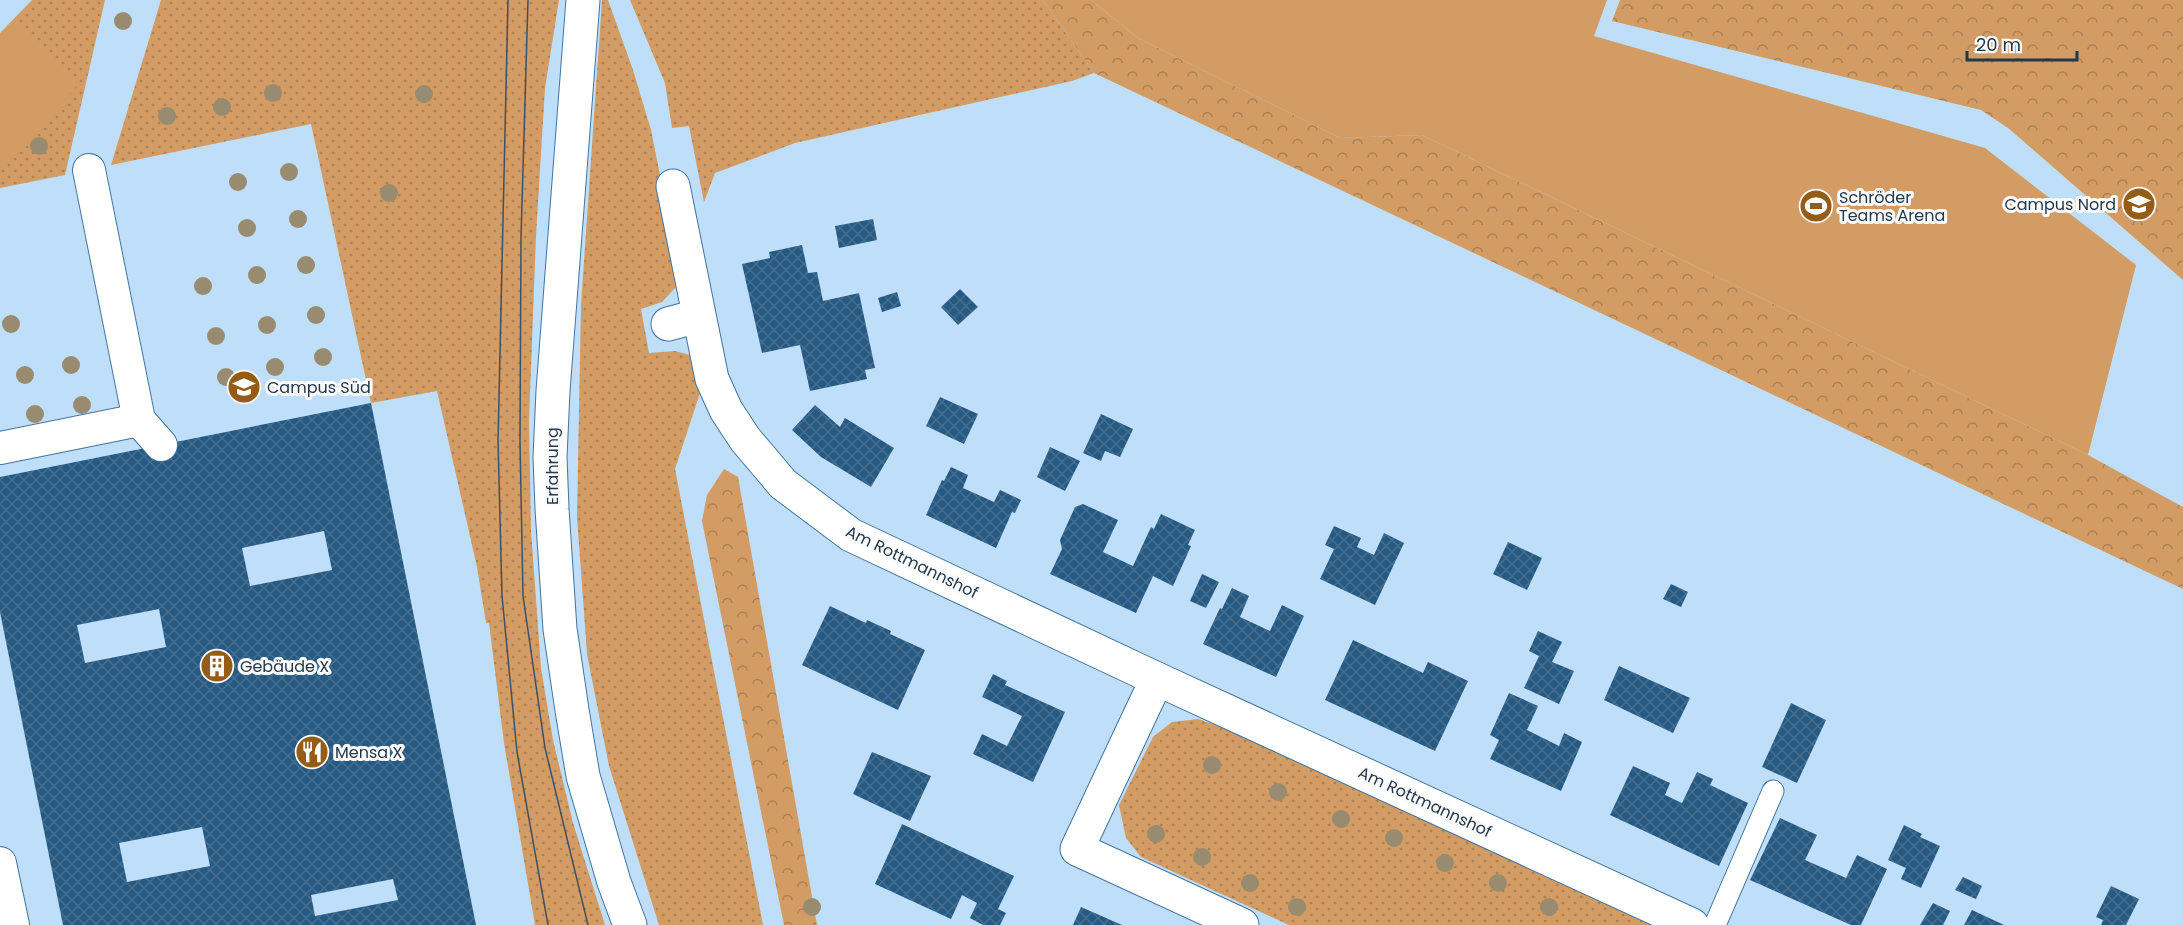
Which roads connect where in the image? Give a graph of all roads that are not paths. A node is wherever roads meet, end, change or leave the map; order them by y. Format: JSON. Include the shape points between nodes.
{"nodes":[{"id":1,"x":583,"y":0,"type":"edge"},
{"id":2,"x":88,"y":170,"type":"dead end"},
{"id":3,"x":673,"y":186,"type":"dead end"},
{"id":4,"x":139,"y":420,"type":"junction"},
{"id":5,"x":162,"y":445,"type":"dead end"},
{"id":6,"x":0,"y":448,"type":"edge"},
{"id":7,"x":1157,"y":679,"type":"junction"},
{"id":8,"x":1773,"y":791,"type":"dead end"},
{"id":9,"x":0,"y":863,"type":"edge"},
{"id":10,"x":13,"y":925,"type":"edge"},
{"id":11,"x":630,"y":925,"type":"edge"},
{"id":12,"x":1242,"y":925,"type":"edge"},
{"id":13,"x":1692,"y":925,"type":"edge"},
{"id":14,"x":1715,"y":925,"type":"edge"}],
"edges":[{"from":1,"to":11,"type":"street","name":"Erfahrung","via":[[553,391],[553,519],[561,629],[581,765]]},
{"from":2,"to":4,"type":"street"},
{"from":3,"to":7,"type":"street","name":"Am Rottmannshof","via":[[683,320],[726,410],[783,483],[851,535]]},
{"from":4,"to":5,"type":"street"},
{"from":4,"to":6,"type":"street"},
{"from":7,"to":12,"type":"street","via":[[1077,849]]},
{"from":7,"to":13,"type":"street","name":"Am Rottmannshof"},
{"from":8,"to":14,"type":"lane"},
{"from":9,"to":10,"type":"street"}]}
